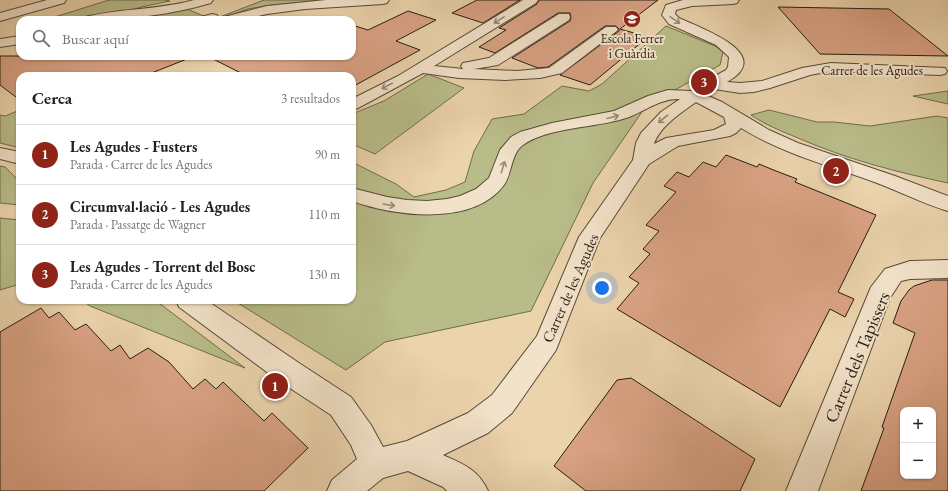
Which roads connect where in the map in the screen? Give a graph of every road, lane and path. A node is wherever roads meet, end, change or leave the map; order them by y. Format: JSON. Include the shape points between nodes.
{"nodes":[{"id":1,"x":60,"y":0,"type":"edge"},
{"id":2,"x":207,"y":0,"type":"edge"},
{"id":3,"x":383,"y":0,"type":"edge"},
{"id":4,"x":532,"y":0,"type":"edge"},
{"id":5,"x":734,"y":0,"type":"edge"},
{"id":6,"x":110,"y":16,"type":"edge"},
{"id":7,"x":242,"y":16,"type":"edge"},
{"id":8,"x":0,"y":17,"type":"edge"},
{"id":9,"x":564,"y":17,"type":"dead end"},
{"id":10,"x":611,"y":30,"type":"dead end"},
{"id":11,"x":16,"y":41,"type":"edge"},
{"id":12,"x":0,"y":43,"type":"edge"},
{"id":13,"x":424,"y":69,"type":"junction"},
{"id":14,"x":940,"y":70,"type":"dead end"},
{"id":15,"x":711,"y":84,"type":"junction"},
{"id":16,"x":694,"y":96,"type":"junction"},
{"id":17,"x":356,"y":102,"type":"edge"},
{"id":18,"x":732,"y":115,"type":"junction"},
{"id":19,"x":711,"y":135,"type":"junction"},
{"id":20,"x":794,"y":148,"type":"junction"},
{"id":21,"x":0,"y":153,"type":"edge"},
{"id":22,"x":16,"y":157,"type":"edge"},
{"id":23,"x":642,"y":160,"type":"junction"},
{"id":24,"x":881,"y":178,"type":"junction"},
{"id":25,"x":948,"y":192,"type":"edge"},
{"id":26,"x":356,"y":195,"type":"edge"},
{"id":27,"x":948,"y":204,"type":"edge"},
{"id":28,"x":948,"y":269,"type":"edge"},
{"id":29,"x":194,"y":304,"type":"edge"},
{"id":30,"x":409,"y":456,"type":"junction"},
{"id":31,"x":375,"y":464,"type":"junction"},
{"id":32,"x":344,"y":491,"type":"edge"},
{"id":33,"x":472,"y":491,"type":"edge"},
{"id":34,"x":802,"y":491,"type":"edge"}],
"edges":[{"from":1,"to":8,"type":"street"},
{"from":2,"to":6,"type":"street","via":[[180,8]]},
{"from":3,"to":7,"type":"street","via":[[284,6]]},
{"from":4,"to":13,"type":"street","one_way":true},
{"from":5,"to":15,"type":"street","name":"Carrer de les Agudes","one_way":true,"via":[[681,3],[669,11],[668,15],[674,21],[721,42],[736,56],[735,67],[731,73]]},
{"from":9,"to":13,"type":"street","via":[[493,62]]},
{"from":10,"to":13,"type":"street","via":[[552,72],[512,75]]},
{"from":11,"to":12,"type":"street"},
{"from":13,"to":17,"type":"street","one_way":true},
{"from":14,"to":15,"type":"street","name":"Carrer de les Agudes","via":[[831,67],[807,71],[754,87]]},
{"from":15,"to":16,"type":"street","name":"Carrer de les Agudes"},
{"from":16,"to":18,"type":"street","via":[[712,102]]},
{"from":16,"to":23,"type":"street","name":"Carrer de les Agudes","one_way":true,"via":[[658,124],[645,143]]},
{"from":26,"to":16,"type":"street","one_way":true,"via":[[381,203],[409,207],[442,207],[469,201],[496,182],[507,153],[524,137],[618,116],[666,96]]},
{"from":18,"to":19,"type":"street","name":"Carrer de les Agudes","via":[[735,121],[733,128]]},
{"from":18,"to":20,"type":"street","via":[[755,130]]},
{"from":19,"to":20,"type":"street","name":"Carrer de les Agudes"},
{"from":19,"to":23,"type":"street","name":"Carrer de les Agudes","via":[[673,142]]},
{"from":20,"to":24,"type":"street"},
{"from":21,"to":22,"type":"street"},
{"from":23,"to":30,"type":"street","name":"Carrer de les Agudes","via":[[590,237],[548,342],[502,404],[478,424]]},
{"from":24,"to":25,"type":"street"},
{"from":24,"to":27,"type":"street"},
{"from":28,"to":34,"type":"street","name":"Carrer dels Tapissers","via":[[910,270],[894,275],[879,294]]},
{"from":29,"to":31,"type":"street","via":[[341,406],[361,435]]},
{"from":30,"to":31,"type":"street","name":"Carrer de les Agudes"},
{"from":30,"to":33,"type":"street","via":[[454,476]]},
{"from":31,"to":32,"type":"street"}]}
